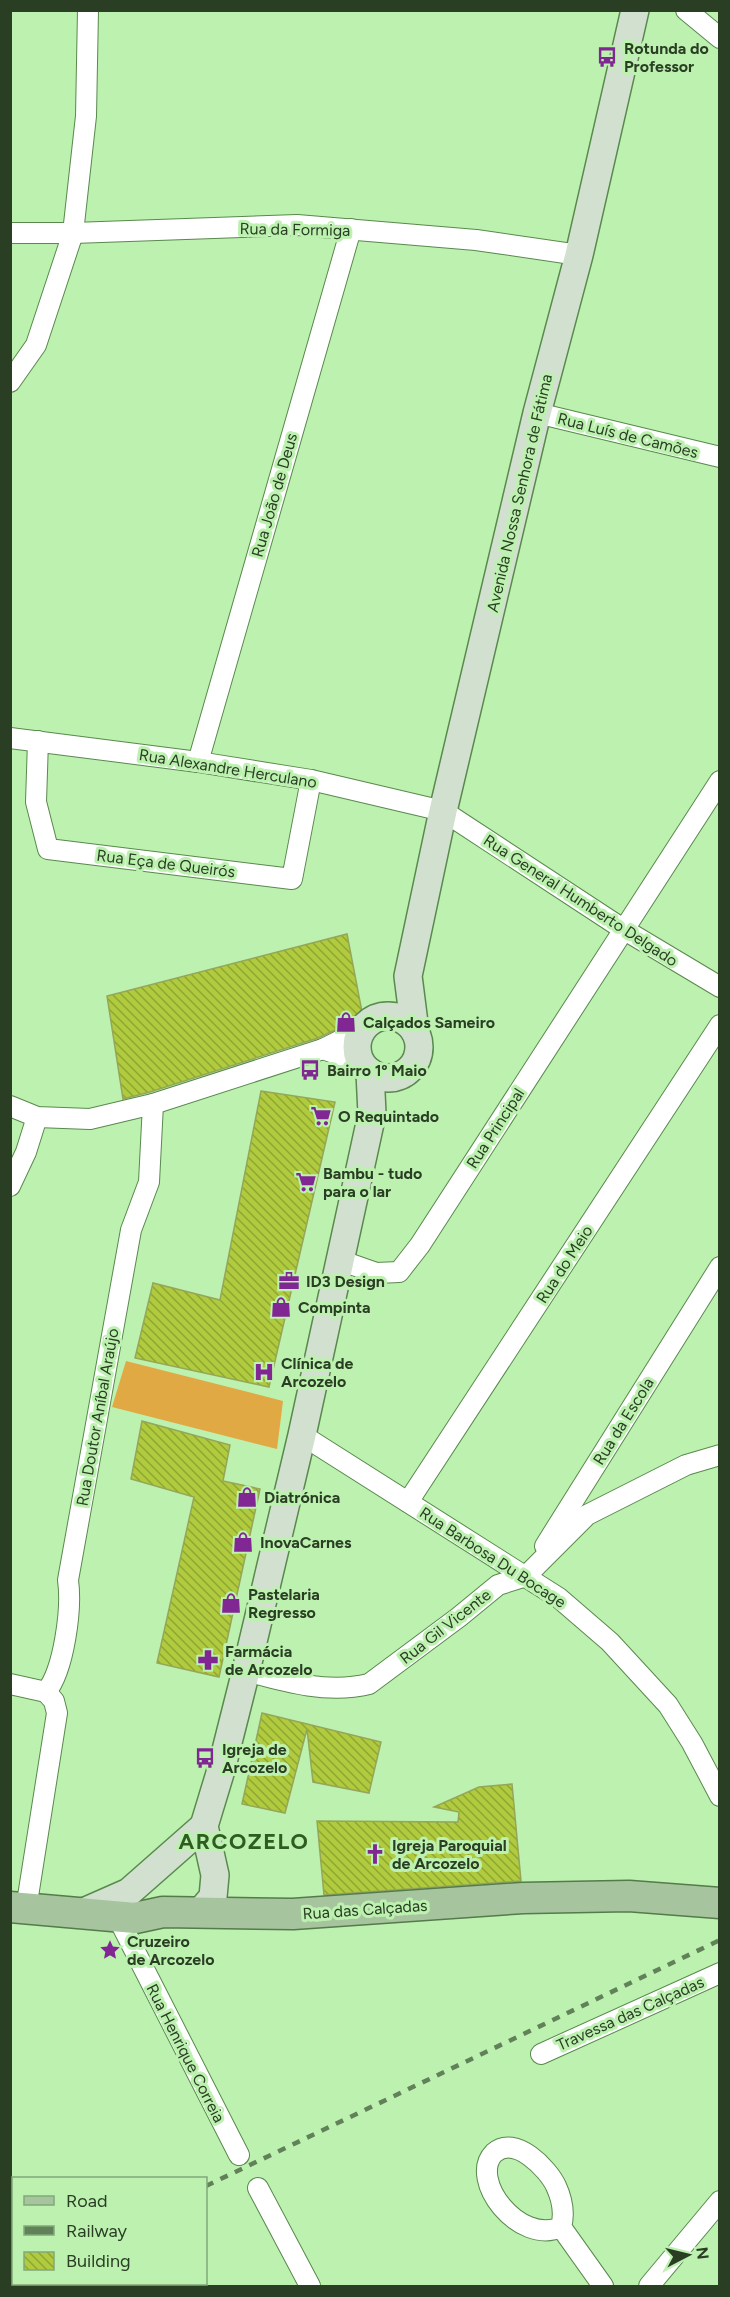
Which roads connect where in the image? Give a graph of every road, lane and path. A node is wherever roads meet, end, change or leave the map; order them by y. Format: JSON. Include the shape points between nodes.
{"nodes":[{"id":1,"x":88,"y":10,"type":"edge"},
{"id":2,"x":635,"y":10,"type":"edge"},
{"id":3,"x":686,"y":10,"type":"edge"},
{"id":4,"x":720,"y":38,"type":"edge"},
{"id":5,"x":351,"y":229,"type":"junction"},
{"id":6,"x":10,"y":233,"type":"edge"},
{"id":7,"x":73,"y":233,"type":"junction"},
{"id":8,"x":579,"y":255,"type":"junction"},
{"id":9,"x":10,"y":382,"type":"edge"},
{"id":10,"x":537,"y":413,"type":"junction"},
{"id":11,"x":720,"y":457,"type":"edge"},
{"id":12,"x":10,"y":738,"type":"edge"},
{"id":13,"x":38,"y":741,"type":"junction"},
{"id":14,"x":198,"y":762,"type":"junction"},
{"id":15,"x":311,"y":780,"type":"junction"},
{"id":16,"x":720,"y":781,"type":"edge"},
{"id":17,"x":444,"y":811,"type":"junction"},
{"id":18,"x":623,"y":929,"type":"junction"},
{"id":19,"x":408,"y":976,"type":"junction"},
{"id":20,"x":720,"y":987,"type":"edge"},
{"id":21,"x":368,"y":1025,"type":"junction"},
{"id":22,"x":720,"y":1025,"type":"edge"},
{"id":23,"x":415,"y":1031,"type":"junction"},
{"id":24,"x":324,"y":1050,"type":"junction"},
{"id":25,"x":366,"y":1068,"type":"junction"},
{"id":26,"x":404,"y":1074,"type":"junction"},
{"id":27,"x":153,"y":1104,"type":"junction"},
{"id":28,"x":10,"y":1106,"type":"edge"},
{"id":29,"x":372,"y":1114,"type":"junction"},
{"id":30,"x":37,"y":1117,"type":"junction"},
{"id":31,"x":10,"y":1186,"type":"edge"},
{"id":32,"x":339,"y":1260,"type":"junction"},
{"id":33,"x":720,"y":1267,"type":"edge"},
{"id":34,"x":302,"y":1435,"type":"junction"},
{"id":35,"x":720,"y":1455,"type":"edge"},
{"id":36,"x":408,"y":1502,"type":"junction"},
{"id":37,"x":526,"y":1576,"type":"junction"},
{"id":38,"x":246,"y":1671,"type":"junction"},
{"id":39,"x":10,"y":1684,"type":"edge"},
{"id":40,"x":46,"y":1692,"type":"junction"},
{"id":41,"x":720,"y":1796,"type":"edge"},
{"id":42,"x":204,"y":1826,"type":"junction"},
{"id":43,"x":157,"y":1868,"type":"junction"},
{"id":44,"x":215,"y":1875,"type":"junction"},
{"id":45,"x":720,"y":1903,"type":"edge"},
{"id":46,"x":18,"y":1908,"type":"edge"},
{"id":47,"x":163,"y":1912,"type":"junction"},
{"id":48,"x":200,"y":1912,"type":"junction"},
{"id":49,"x":79,"y":1914,"type":"junction"},
{"id":50,"x":246,"y":1914,"type":"junction"},
{"id":51,"x":117,"y":1918,"type":"junction"},
{"id":52,"x":720,"y":1973,"type":"edge"},
{"id":53,"x":541,"y":2054,"type":"dead end"},
{"id":54,"x":238,"y":2156,"type":"dead end"},
{"id":55,"x":258,"y":2187,"type":"dead end"},
{"id":56,"x":720,"y":2201,"type":"edge"},
{"id":57,"x":561,"y":2227,"type":"junction"},
{"id":58,"x":310,"y":2286,"type":"edge"},
{"id":59,"x":603,"y":2286,"type":"edge"},
{"id":60,"x":649,"y":2286,"type":"edge"}],
"edges":[{"from":1,"to":7,"type":"street","via":[[86,116]]},
{"from":2,"to":8,"type":"street","name":"Avenida Nossa Senhora de Fátima"},
{"from":3,"to":4,"type":"street"},
{"from":5,"to":7,"type":"street","name":"Rua da Formiga","via":[[297,225]]},
{"from":5,"to":8,"type":"street","name":"Rua da Formiga","via":[[476,240]]},
{"from":5,"to":14,"type":"street","name":"Rua João de Deus"},
{"from":6,"to":7,"type":"street","name":"Rua da Formiga"},
{"from":7,"to":9,"type":"street","via":[[36,345]]},
{"from":8,"to":10,"type":"street","name":"Avenida Nossa Senhora de Fátima"},
{"from":10,"to":11,"type":"street","name":"Rua Luís de Camões"},
{"from":10,"to":17,"type":"street","name":"Avenida Nossa Senhora de Fátima"},
{"from":12,"to":13,"type":"street","name":"Rua Alexandre Herculano"},
{"from":13,"to":14,"type":"street","name":"Rua Alexandre Herculano"},
{"from":13,"to":15,"type":"street","name":"Rua Eça de Queirós","via":[[36,802],[48,849],[292,879]]},
{"from":14,"to":15,"type":"street","name":"Rua Alexandre Herculano"},
{"from":15,"to":17,"type":"street","name":"Rua Alexandre Herculano"},
{"from":16,"to":18,"type":"street"},
{"from":17,"to":18,"type":"street","name":"Rua General Humberto Delgado"},
{"from":17,"to":19,"type":"street","name":"Avenida Nossa Senhora de Fátima"},
{"from":18,"to":20,"type":"street","name":"Rua General Humberto Delgado"},
{"from":18,"to":32,"type":"street","name":"Rua Principal","via":[[399,1272],[376,1273]]},
{"from":19,"to":21,"type":"street","name":"Avenida Nossa Senhora de Fátima"},
{"from":19,"to":23,"type":"street","name":"Avenida Nossa Senhora de Fátima"},
{"from":21,"to":23,"type":"street","via":[[391,1016]]},
{"from":21,"to":24,"type":"street"},
{"from":21,"to":25,"type":"street","via":[[358,1046]]},
{"from":22,"to":36,"type":"street","name":"Rua do Meio"},
{"from":23,"to":26,"type":"street","via":[[419,1050],[412,1067]]},
{"from":24,"to":25,"type":"street"},
{"from":24,"to":27,"type":"street"},
{"from":25,"to":26,"type":"street","via":[[387,1078]]},
{"from":25,"to":29,"type":"street"},
{"from":26,"to":29,"type":"street"},
{"from":27,"to":30,"type":"street","via":[[90,1119]]},
{"from":27,"to":40,"type":"street","name":"Rua Doutor Aníbal Araújo","via":[[149,1182],[131,1230],[68,1580],[70,1598],[60,1661],[54,1682]]},
{"from":28,"to":30,"type":"street"},
{"from":29,"to":32,"type":"street"},
{"from":30,"to":31,"type":"street"},
{"from":32,"to":34,"type":"street"},
{"from":33,"to":37,"type":"street","name":"Rua da Escola"},
{"from":34,"to":36,"type":"street","name":"Rua Barbosa Du Bocage"},
{"from":34,"to":38,"type":"street"},
{"from":35,"to":37,"type":"street","name":"Rua Gil Vicente","via":[[686,1465],[587,1515]]},
{"from":36,"to":37,"type":"street","name":"Rua Barbosa Du Bocage"},
{"from":37,"to":38,"type":"street","name":"Rua Gil Vicente","via":[[498,1584],[369,1684],[330,1689]]},
{"from":37,"to":41,"type":"street","name":"Rua Barbosa Du Bocage","via":[[559,1598],[610,1642],[668,1705]]},
{"from":38,"to":42,"type":"street"},
{"from":39,"to":40,"type":"street"},
{"from":40,"to":46,"type":"street","via":[[57,1713]]},
{"from":42,"to":43,"type":"street"},
{"from":42,"to":44,"type":"street"},
{"from":43,"to":44,"type":"street","via":[[202,1862]]},
{"from":43,"to":47,"type":"street","via":[[152,1895]]},
{"from":43,"to":49,"type":"street","via":[[129,1892]]},
{"from":44,"to":48,"type":"street","via":[[213,1897]]},
{"from":44,"to":50,"type":"street"},
{"from":45,"to":50,"type":"main road","name":"Rua das Calçadas","via":[[629,1896],[523,1898]]},
{"from":46,"to":49,"type":"main road","name":"Rua das Calçadas"},
{"from":47,"to":48,"type":"main road","name":"Rua das Calçadas"},
{"from":47,"to":51,"type":"main road","name":"Rua das Calçadas"},
{"from":48,"to":50,"type":"main road","name":"Rua das Calçadas"},
{"from":49,"to":51,"type":"main road","name":"Rua das Calçadas"},
{"from":51,"to":54,"type":"street","name":"Rua Henrique Correia"},
{"from":52,"to":53,"type":"street","name":"Travessa das Calçadas"},
{"from":55,"to":58,"type":"street"},
{"from":56,"to":60,"type":"street"},
{"from":57,"to":57,"type":"street","via":[[561,2199],[543,2168],[516,2149],[504,2148],[494,2154],[490,2158],[490,2188],[504,2211],[537,2230]]},
{"from":57,"to":59,"type":"street"}]}
